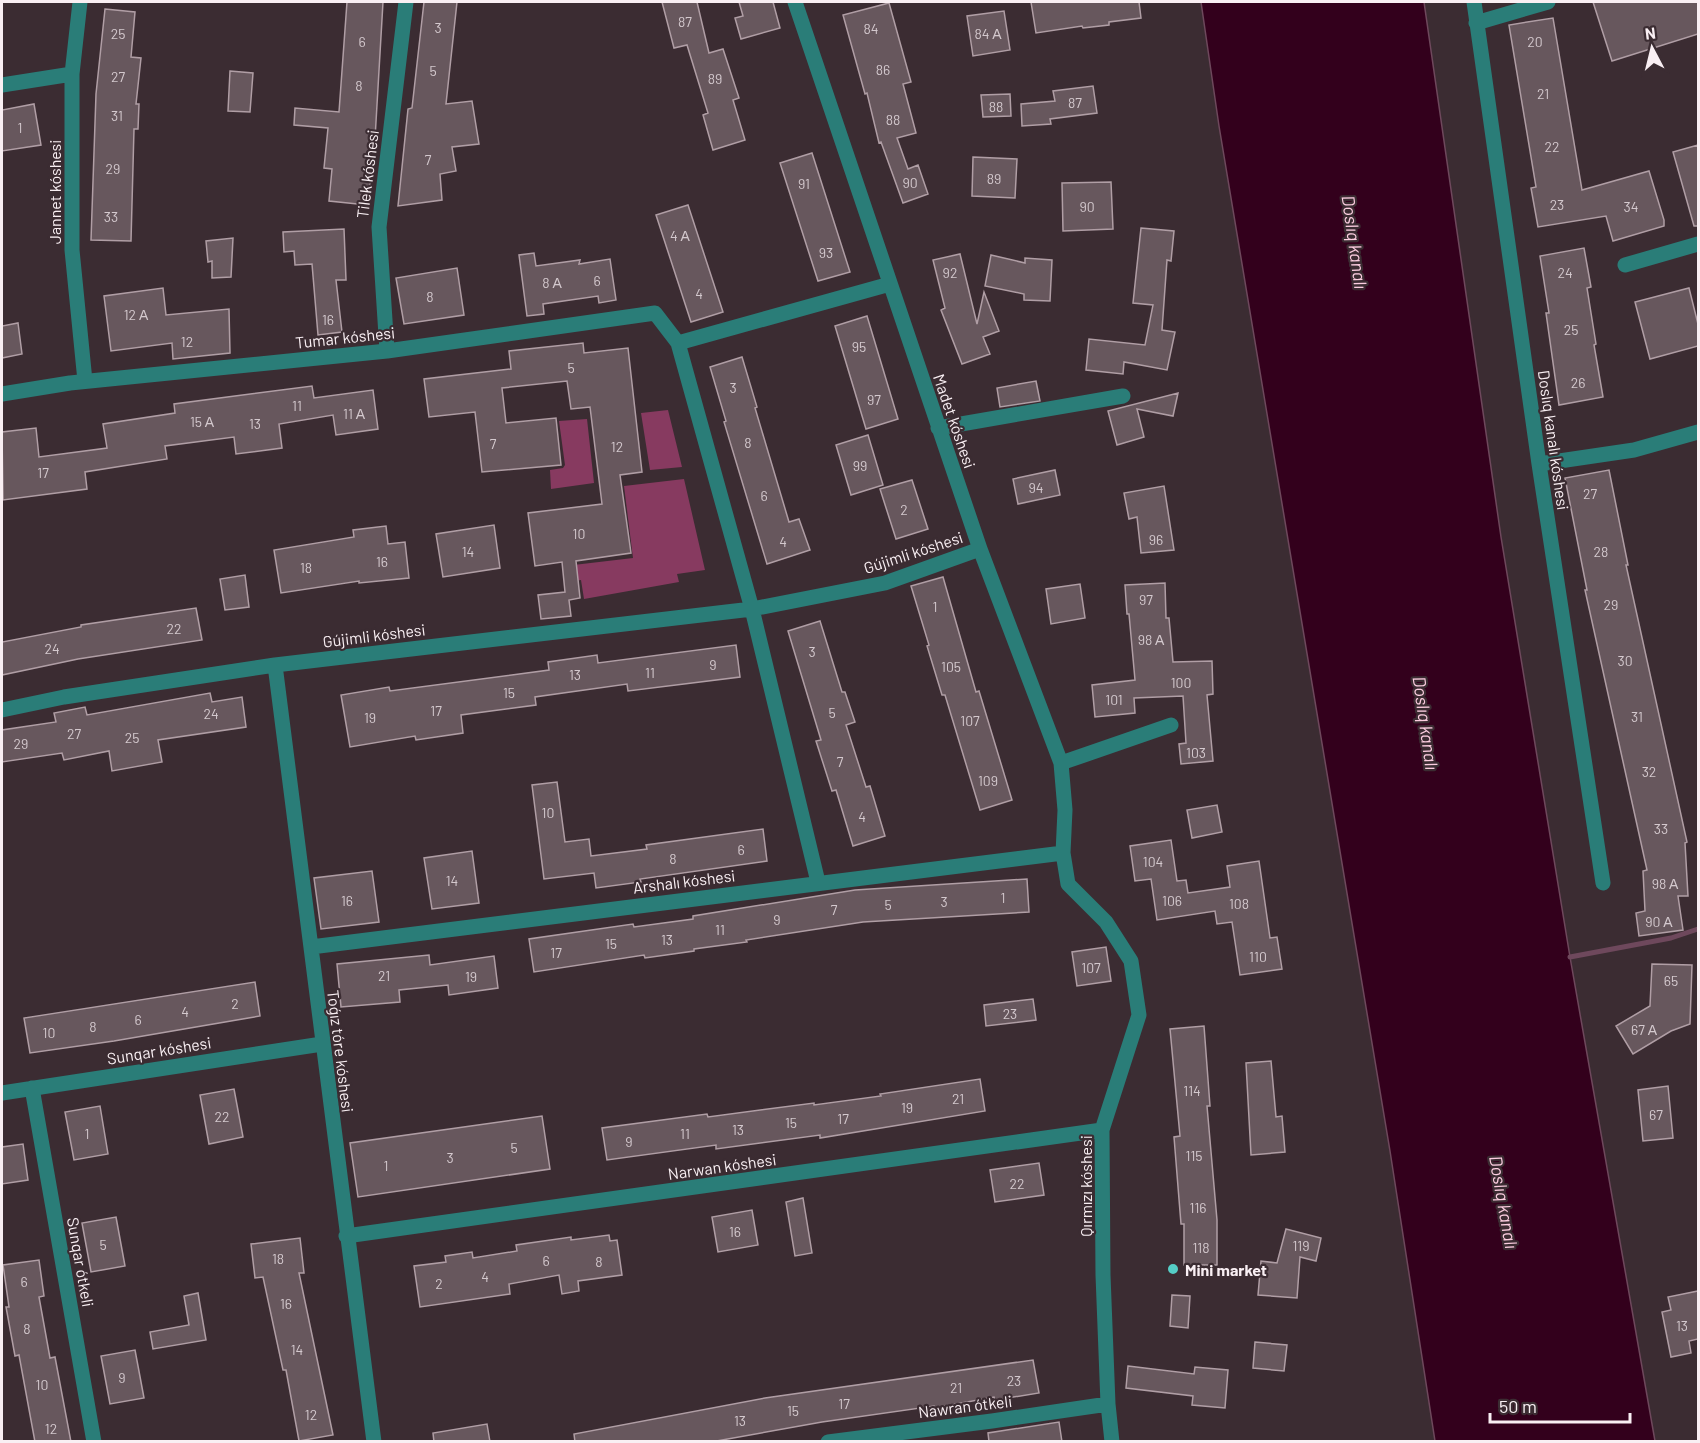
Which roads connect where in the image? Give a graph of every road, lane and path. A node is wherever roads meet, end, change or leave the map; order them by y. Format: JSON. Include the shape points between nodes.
{"nodes":[{"id":1,"x":80,"y":2,"type":"edge"},
{"id":2,"x":406,"y":2,"type":"edge"},
{"id":3,"x":795,"y":2,"type":"edge"},
{"id":4,"x":1474,"y":2,"type":"edge"},
{"id":5,"x":1548,"y":2,"type":"edge"},
{"id":6,"x":1476,"y":23,"type":"junction"},
{"id":7,"x":72,"y":74,"type":"junction"},
{"id":8,"x":2,"y":86,"type":"edge"},
{"id":9,"x":1698,"y":244,"type":"edge"},
{"id":10,"x":1626,"y":265,"type":"dead end"},
{"id":11,"x":890,"y":284,"type":"junction"},
{"id":12,"x":678,"y":343,"type":"junction"},
{"id":13,"x":387,"y":351,"type":"junction"},
{"id":14,"x":85,"y":381,"type":"junction"},
{"id":15,"x":2,"y":394,"type":"edge"},
{"id":16,"x":1123,"y":396,"type":"dead end"},
{"id":17,"x":938,"y":428,"type":"junction"},
{"id":18,"x":1698,"y":432,"type":"edge"},
{"id":19,"x":1539,"y":464,"type":"junction"},
{"id":20,"x":980,"y":549,"type":"junction"},
{"id":21,"x":752,"y":609,"type":"junction"},
{"id":22,"x":275,"y":664,"type":"junction"},
{"id":23,"x":2,"y":710,"type":"edge"},
{"id":24,"x":1171,"y":725,"type":"dead end"},
{"id":25,"x":1061,"y":763,"type":"junction"},
{"id":26,"x":1063,"y":853,"type":"junction"},
{"id":27,"x":818,"y":882,"type":"junction"},
{"id":28,"x":1603,"y":883,"type":"dead end"},
{"id":29,"x":310,"y":947,"type":"junction"},
{"id":30,"x":322,"y":1044,"type":"junction"},
{"id":31,"x":32,"y":1088,"type":"junction"},
{"id":32,"x":2,"y":1093,"type":"edge"},
{"id":33,"x":1102,"y":1130,"type":"junction"},
{"id":34,"x":346,"y":1236,"type":"junction"},
{"id":35,"x":1108,"y":1404,"type":"junction"},
{"id":36,"x":94,"y":1442,"type":"edge"},
{"id":37,"x":374,"y":1442,"type":"edge"},
{"id":38,"x":828,"y":1442,"type":"edge"},
{"id":39,"x":1112,"y":1442,"type":"edge"}],
"edges":[{"from":1,"to":7,"type":"street","name":"Jannet kóshesi"},
{"from":2,"to":13,"type":"street","name":"Tilek kóshesi","via":[[379,226]]},
{"from":3,"to":11,"type":"street","name":"Madet kóshesi"},
{"from":4,"to":6,"type":"street","name":"Doslıq kanalı kóshesi"},
{"from":5,"to":6,"type":"street"},
{"from":6,"to":19,"type":"street","name":"Doslıq kanalı kóshesi"},
{"from":7,"to":8,"type":"street"},
{"from":7,"to":14,"type":"street","name":"Jannet kóshesi","via":[[72,250]]},
{"from":9,"to":10,"type":"street"},
{"from":11,"to":12,"type":"street"},
{"from":11,"to":17,"type":"street","name":"Madet kóshesi"},
{"from":12,"to":13,"type":"street","name":"Tumar kóshesi","via":[[655,313]]},
{"from":12,"to":21,"type":"street","name":"Tumar kóshesi"},
{"from":13,"to":14,"type":"street","name":"Tumar kóshesi"},
{"from":14,"to":15,"type":"street","name":"Tumar kóshesi"},
{"from":16,"to":17,"type":"street"},
{"from":17,"to":20,"type":"street","name":"Madet kóshesi"},
{"from":18,"to":19,"type":"street","via":[[1634,450]]},
{"from":19,"to":28,"type":"street","name":"Doslıq kanalı kóshesi"},
{"from":20,"to":21,"type":"street","name":"Gújimli kóshesi","via":[[885,583]]},
{"from":20,"to":25,"type":"street","name":"Madet kóshesi"},
{"from":21,"to":22,"type":"street","name":"Gújimli kóshesi"},
{"from":21,"to":27,"type":"street"},
{"from":22,"to":23,"type":"street","name":"Gújimli kóshesi"},
{"from":22,"to":29,"type":"street","name":"Toǵız tóre kóshesi"},
{"from":24,"to":25,"type":"street"},
{"from":25,"to":26,"type":"street","name":"Madet kóshesi"},
{"from":26,"to":27,"type":"street","name":"Arshalı kóshesi"},
{"from":26,"to":33,"type":"street","name":"Qırmızı kóshesi","via":[[1068,884],[1106,922],[1131,961],[1139,1015]]},
{"from":27,"to":29,"type":"street","name":"Arshalı kóshesi"},
{"from":29,"to":30,"type":"street","name":"Toǵız tóre kóshesi"},
{"from":30,"to":31,"type":"street","name":"Sunqar kóshesi"},
{"from":30,"to":34,"type":"street","name":"Toǵız tóre kóshesi"},
{"from":31,"to":32,"type":"street","name":"Sunqar kóshesi"},
{"from":31,"to":36,"type":"street","name":"Sunqar ótkeli"},
{"from":33,"to":34,"type":"street","name":"Narwan kóshesi"},
{"from":33,"to":35,"type":"street","name":"Qırmızı kóshesi"},
{"from":34,"to":37,"type":"street","name":"Toǵız tóre kóshesi"},
{"from":35,"to":38,"type":"street","name":"Nawran ótkeli"},
{"from":35,"to":39,"type":"street","name":"Qırmızı kóshesi"}]}
